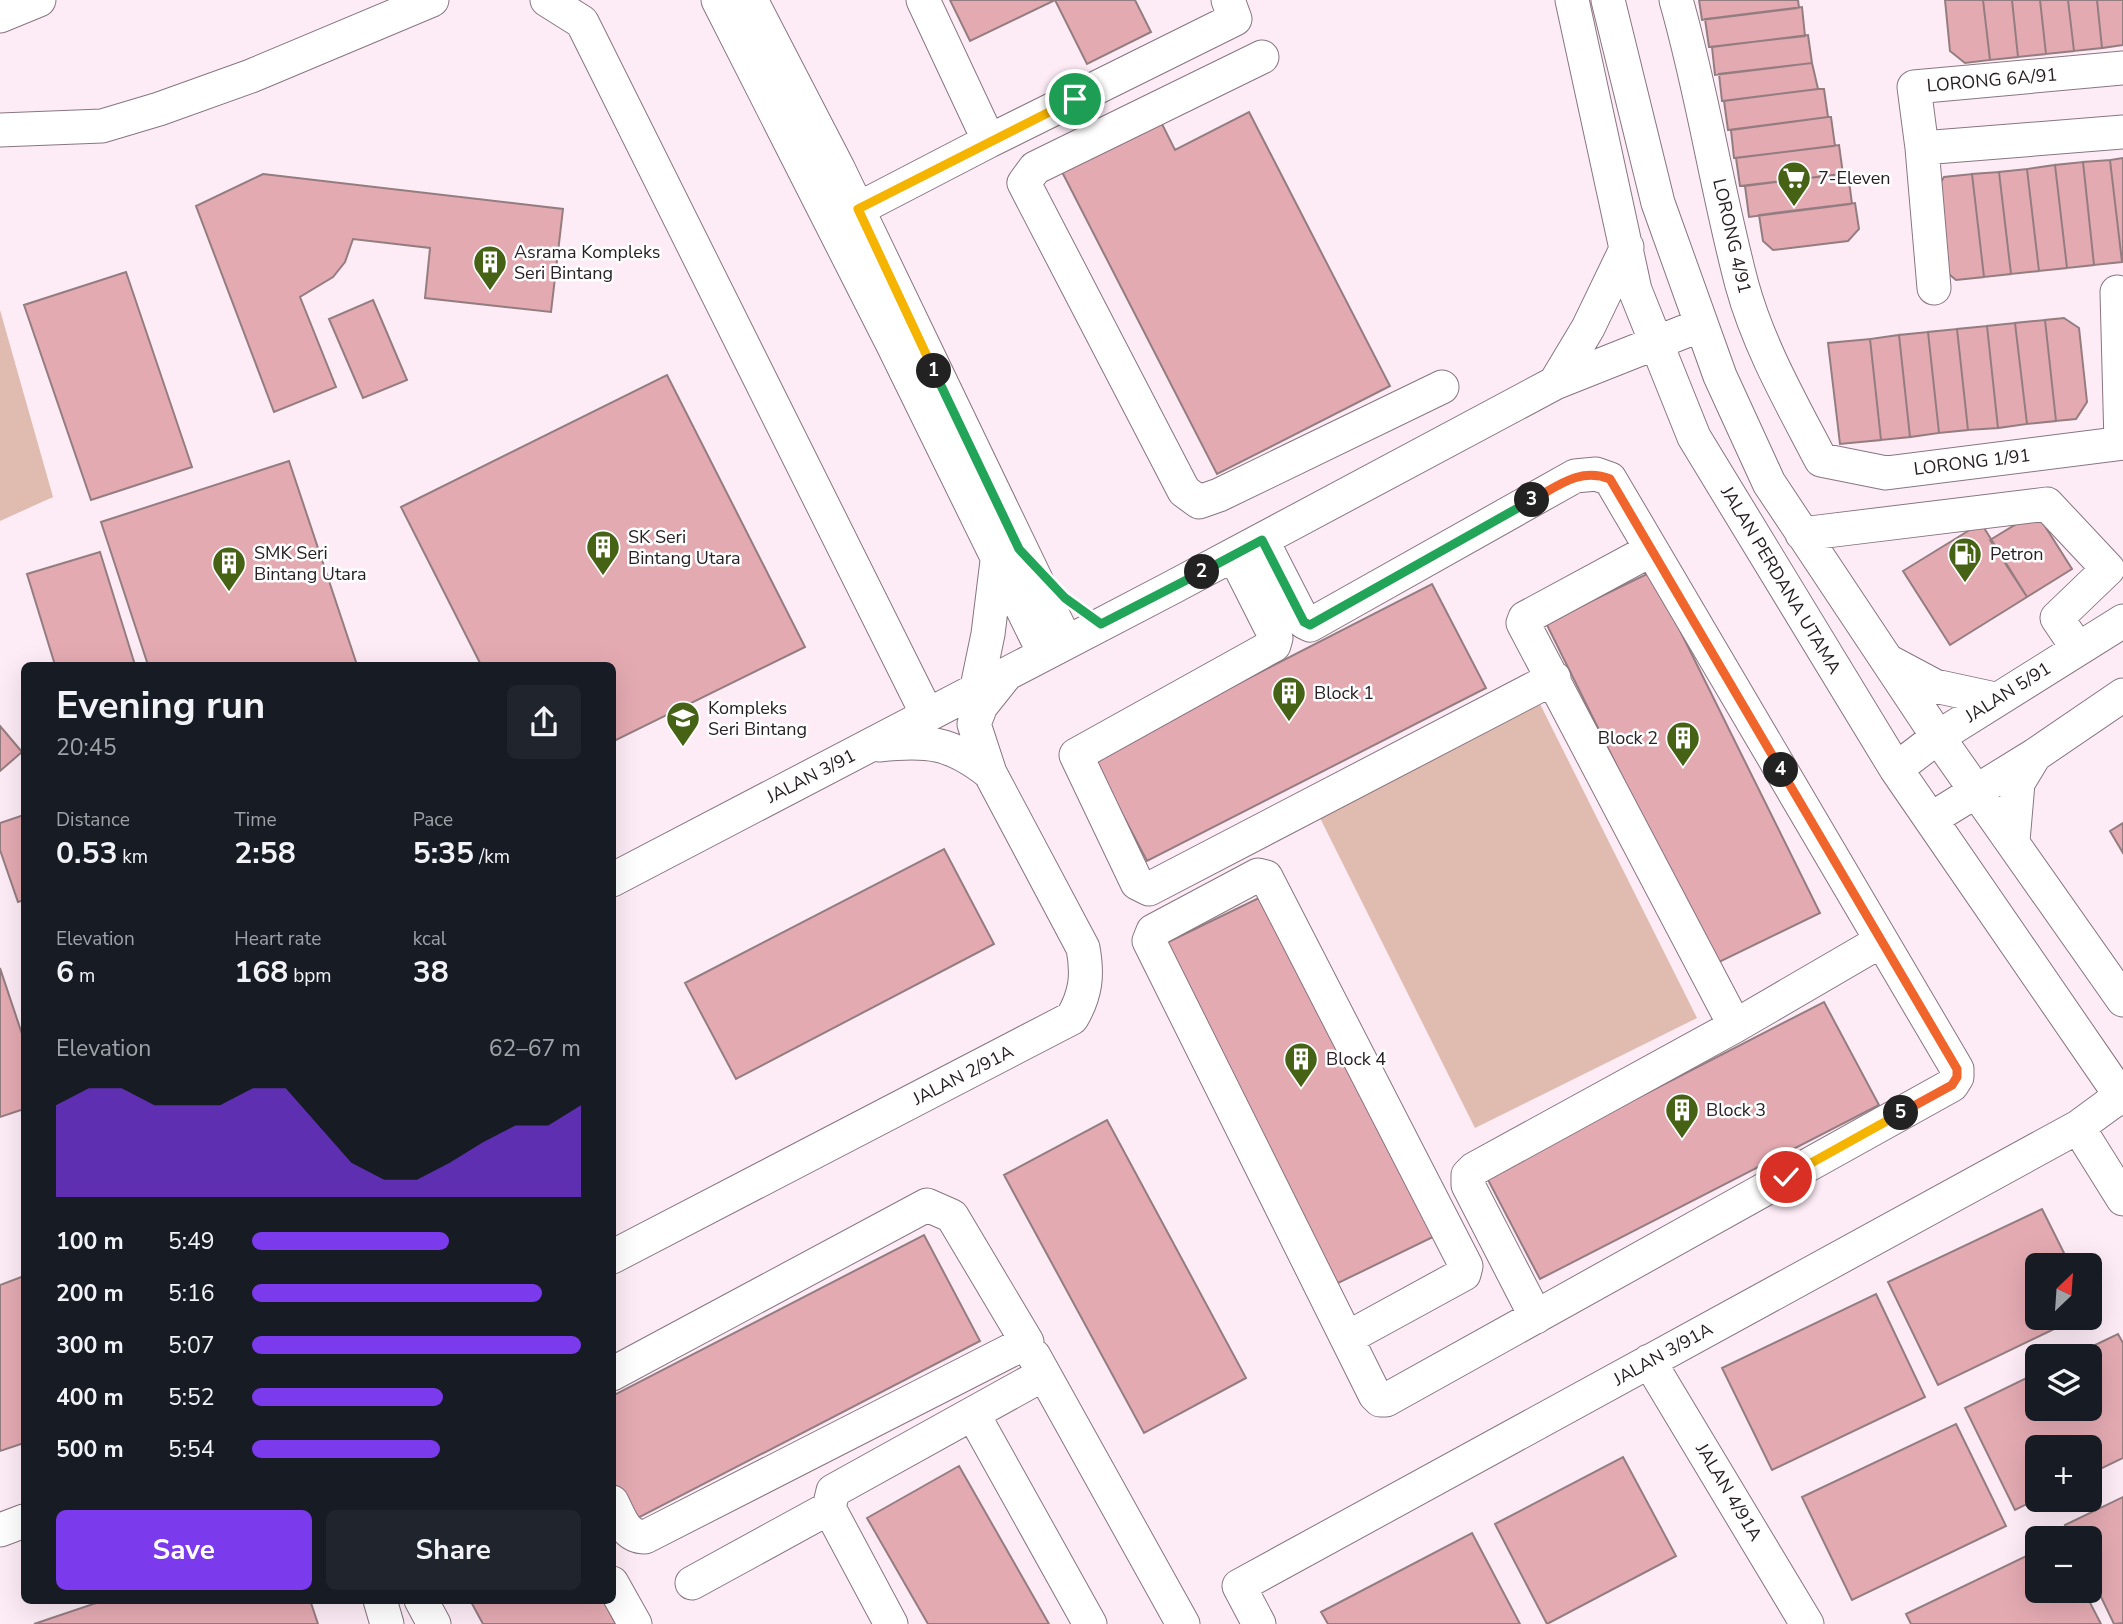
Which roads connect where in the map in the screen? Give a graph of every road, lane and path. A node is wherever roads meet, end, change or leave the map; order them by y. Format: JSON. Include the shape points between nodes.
{"nodes":[{"id":1,"x":39,"y":0,"type":"edge"},
{"id":2,"x":432,"y":0,"type":"edge"},
{"id":3,"x":547,"y":0,"type":"edge"},
{"id":4,"x":718,"y":0,"type":"edge"},
{"id":5,"x":751,"y":0,"type":"edge"},
{"id":6,"x":923,"y":0,"type":"edge"},
{"id":7,"x":1228,"y":0,"type":"edge"},
{"id":8,"x":1572,"y":0,"type":"edge"},
{"id":9,"x":1608,"y":0,"type":"edge"},
{"id":10,"x":1676,"y":0,"type":"edge"},
{"id":11,"x":0,"y":16,"type":"edge"},
{"id":12,"x":1262,"y":57,"type":"dead end"},
{"id":13,"x":2123,"y":68,"type":"edge"},
{"id":14,"x":0,"y":130,"type":"edge"},
{"id":15,"x":2123,"y":132,"type":"edge"},
{"id":16,"x":989,"y":141,"type":"junction"},
{"id":17,"x":1922,"y":148,"type":"junction"},
{"id":18,"x":858,"y":209,"type":"junction"},
{"id":19,"x":1626,"y":247,"type":"junction"},
{"id":20,"x":1934,"y":288,"type":"dead end"},
{"id":21,"x":2117,"y":292,"type":"dead end"},
{"id":22,"x":1701,"y":325,"type":"junction"},
{"id":23,"x":1655,"y":344,"type":"junction"},
{"id":24,"x":1555,"y":383,"type":"junction"},
{"id":25,"x":1442,"y":387,"type":"dead end"},
{"id":26,"x":2122,"y":443,"type":"edge"},
{"id":27,"x":1821,"y":460,"type":"joint"},
{"id":28,"x":1802,"y":534,"type":"junction"},
{"id":29,"x":1248,"y":548,"type":"junction"},
{"id":30,"x":1651,"y":550,"type":"junction"},
{"id":31,"x":1008,"y":555,"type":"junction"},
{"id":32,"x":2123,"y":621,"type":"edge"},
{"id":33,"x":1101,"y":624,"type":"junction"},
{"id":34,"x":1055,"y":648,"type":"junction"},
{"id":35,"x":2078,"y":649,"type":"junction"},
{"id":36,"x":1887,"y":661,"type":"junction"},
{"id":37,"x":1009,"y":671,"type":"junction"},
{"id":38,"x":1554,"y":678,"type":"junction"},
{"id":39,"x":977,"y":687,"type":"junction"},
{"id":40,"x":2123,"y":695,"type":"edge"},
{"id":41,"x":1995,"y":699,"type":"junction"},
{"id":42,"x":927,"y":714,"type":"junction"},
{"id":43,"x":1938,"y":737,"type":"junction"},
{"id":44,"x":870,"y":745,"type":"junction"},
{"id":45,"x":2035,"y":755,"type":"junction"},
{"id":46,"x":1896,"y":769,"type":"junction"},
{"id":47,"x":990,"y":773,"type":"junction"},
{"id":48,"x":1977,"y":790,"type":"junction"},
{"id":49,"x":1931,"y":819,"type":"junction"},
{"id":50,"x":2013,"y":841,"type":"junction"},
{"id":51,"x":616,"y":878,"type":"edge"},
{"id":52,"x":1881,"y":940,"type":"junction"},
{"id":53,"x":2122,"y":1000,"type":"edge"},
{"id":54,"x":1735,"y":1026,"type":"junction"},
{"id":55,"x":2122,"y":1097,"type":"edge"},
{"id":56,"x":2077,"y":1127,"type":"junction"},
{"id":57,"x":2123,"y":1199,"type":"edge"},
{"id":58,"x":616,"y":1255,"type":"edge"},
{"id":59,"x":1536,"y":1317,"type":"junction"},
{"id":60,"x":1347,"y":1338,"type":"junction"},
{"id":61,"x":1027,"y":1342,"type":"junction"},
{"id":62,"x":1649,"y":1361,"type":"junction"},
{"id":63,"x":616,"y":1372,"type":"edge"},
{"id":64,"x":1045,"y":1374,"type":"junction"},
{"id":65,"x":973,"y":1414,"type":"junction"},
{"id":66,"x":829,"y":1508,"type":"junction"},
{"id":67,"x":616,"y":1510,"type":"edge"},
{"id":68,"x":21,"y":1522,"type":"edge"},
{"id":69,"x":0,"y":1530,"type":"edge"},
{"id":70,"x":692,"y":1583,"type":"dead end"},
{"id":71,"x":616,"y":1590,"type":"edge"},
{"id":72,"x":381,"y":1604,"type":"edge"},
{"id":73,"x":423,"y":1604,"type":"edge"},
{"id":74,"x":387,"y":1624,"type":"edge"},
{"id":75,"x":434,"y":1624,"type":"edge"},
{"id":76,"x":635,"y":1624,"type":"edge"},
{"id":77,"x":891,"y":1624,"type":"edge"},
{"id":78,"x":1090,"y":1624,"type":"edge"},
{"id":79,"x":1183,"y":1624,"type":"edge"},
{"id":80,"x":1259,"y":1624,"type":"edge"},
{"id":81,"x":1807,"y":1624,"type":"edge"}],
"edges":[{"from":1,"to":11,"type":"street"},
{"from":2,"to":14,"type":"street","via":[[159,109],[102,126]]},
{"from":3,"to":42,"type":"street","via":[[582,22]]},
{"from":4,"to":31,"type":"street","via":[[893,345]]},
{"from":5,"to":18,"type":"street"},
{"from":6,"to":16,"type":"street"},
{"from":7,"to":16,"type":"street","via":[[1235,19]]},
{"from":8,"to":19,"type":"street","name":"JALAN PERDANA UTAMA"},
{"from":9,"to":22,"type":"street","via":[[1658,203]]},
{"from":10,"to":27,"type":"street","name":"LORONG 4/91","via":[[1743,288],[1776,374]]},
{"from":12,"to":25,"type":"street","via":[[1035,169],[1024,183],[1184,491],[1199,502],[1219,495]]},
{"from":13,"to":17,"type":"street","name":"LORONG 6A/91","via":[[1914,87]]},
{"from":15,"to":17,"type":"street"},
{"from":16,"to":18,"type":"street"},
{"from":17,"to":20,"type":"street"},
{"from":18,"to":31,"type":"street"},
{"from":19,"to":23,"type":"street","name":"JALAN PERDANA UTAMA","via":[[1635,290]]},
{"from":19,"to":24,"type":"street","via":[[1588,328]]},
{"from":21,"to":26,"type":"street"},
{"from":22,"to":23,"type":"street","name":"JALAN 3/91"},
{"from":22,"to":28,"type":"street","via":[[1769,483]]},
{"from":23,"to":24,"type":"street","name":"JALAN 3/91"},
{"from":23,"to":46,"type":"street","name":"JALAN PERDANA UTAMA","via":[[1695,437]]},
{"from":24,"to":29,"type":"street","name":"JALAN 3/91"},
{"from":26,"to":27,"type":"street","name":"LORONG 1/91","via":[[1886,473]]},
{"from":28,"to":35,"type":"street","via":[[2047,504],[2108,569],[2057,618]]},
{"from":28,"to":36,"type":"street"},
{"from":29,"to":30,"type":"street","via":[[1307,625],[1575,476],[1596,474],[1610,479]]},
{"from":29,"to":33,"type":"street","name":"JALAN 3/91"},
{"from":29,"to":38,"type":"street","via":[[1276,638],[1274,645],[1076,755],[1143,888],[1149,889]]},
{"from":30,"to":38,"type":"street","via":[[1525,618],[1523,623]]},
{"from":30,"to":52,"type":"street"},
{"from":31,"to":33,"type":"street"},
{"from":31,"to":34,"type":"street"},
{"from":31,"to":39,"type":"street"},
{"from":32,"to":35,"type":"street","name":"JALAN 5/91"},
{"from":33,"to":34,"type":"street","name":"JALAN 3/91"},
{"from":34,"to":37,"type":"street","name":"JALAN 3/91"},
{"from":35,"to":41,"type":"street","name":"JALAN 5/91"},
{"from":36,"to":41,"type":"street","via":[[1935,686]]},
{"from":36,"to":43,"type":"street"},
{"from":37,"to":39,"type":"street","name":"JALAN 3/91"},
{"from":37,"to":47,"type":"street","name":"JALAN 2/91A","via":[[981,706],[974,724]]},
{"from":38,"to":54,"type":"street"},
{"from":39,"to":42,"type":"street","name":"JALAN 3/91"},
{"from":40,"to":45,"type":"street"},
{"from":41,"to":43,"type":"street","name":"JALAN 5/91"},
{"from":42,"to":44,"type":"street","name":"JALAN 3/91"},
{"from":43,"to":46,"type":"street","name":"JALAN 5/91"},
{"from":43,"to":48,"type":"street"},
{"from":44,"to":47,"type":"street","name":"JALAN 2/91A","via":[[940,743],[966,754]]},
{"from":44,"to":51,"type":"street","name":"JALAN 3/91"},
{"from":45,"to":48,"type":"street"},
{"from":45,"to":50,"type":"street","via":[[2018,783]]},
{"from":46,"to":49,"type":"street","name":"JALAN PERDANA UTAMA"},
{"from":47,"to":58,"type":"street","name":"JALAN 2/91A","via":[[1083,948],[1083,1000],[1072,1018]]},
{"from":48,"to":49,"type":"street"},
{"from":48,"to":50,"type":"street"},
{"from":49,"to":55,"type":"street","name":"JALAN PERDANA UTAMA"},
{"from":50,"to":53,"type":"street"},
{"from":52,"to":54,"type":"street"},
{"from":52,"to":59,"type":"street","via":[[1957,1069],[1952,1085]]},
{"from":54,"to":59,"type":"street","via":[[1468,1175],[1468,1185]]},
{"from":55,"to":56,"type":"street","name":"JALAN 3/91A"},
{"from":56,"to":57,"type":"street"},
{"from":56,"to":62,"type":"street","name":"JALAN 3/91A"},
{"from":59,"to":60,"type":"street","via":[[1386,1400],[1375,1395]]},
{"from":60,"to":60,"type":"street","via":[[1149,941],[1153,931],[1258,875],[1266,877],[1466,1266],[1464,1274]]},
{"from":61,"to":63,"type":"street","via":[[952,1216],[927,1205]]},
{"from":61,"to":64,"type":"street"},
{"from":61,"to":67,"type":"street","via":[[645,1537],[627,1531]]},
{"from":62,"to":80,"type":"street","name":"JALAN 3/91A","via":[[1239,1586]]},
{"from":62,"to":81,"type":"street","name":"JALAN 4/91A"},
{"from":64,"to":65,"type":"street"},
{"from":64,"to":79,"type":"street"},
{"from":65,"to":66,"type":"street","via":[[833,1491]]},
{"from":65,"to":78,"type":"street"},
{"from":66,"to":70,"type":"street"},
{"from":66,"to":77,"type":"street"},
{"from":68,"to":69,"type":"street"},
{"from":71,"to":76,"type":"street"},
{"from":72,"to":74,"type":"street"},
{"from":73,"to":75,"type":"street"}]}
